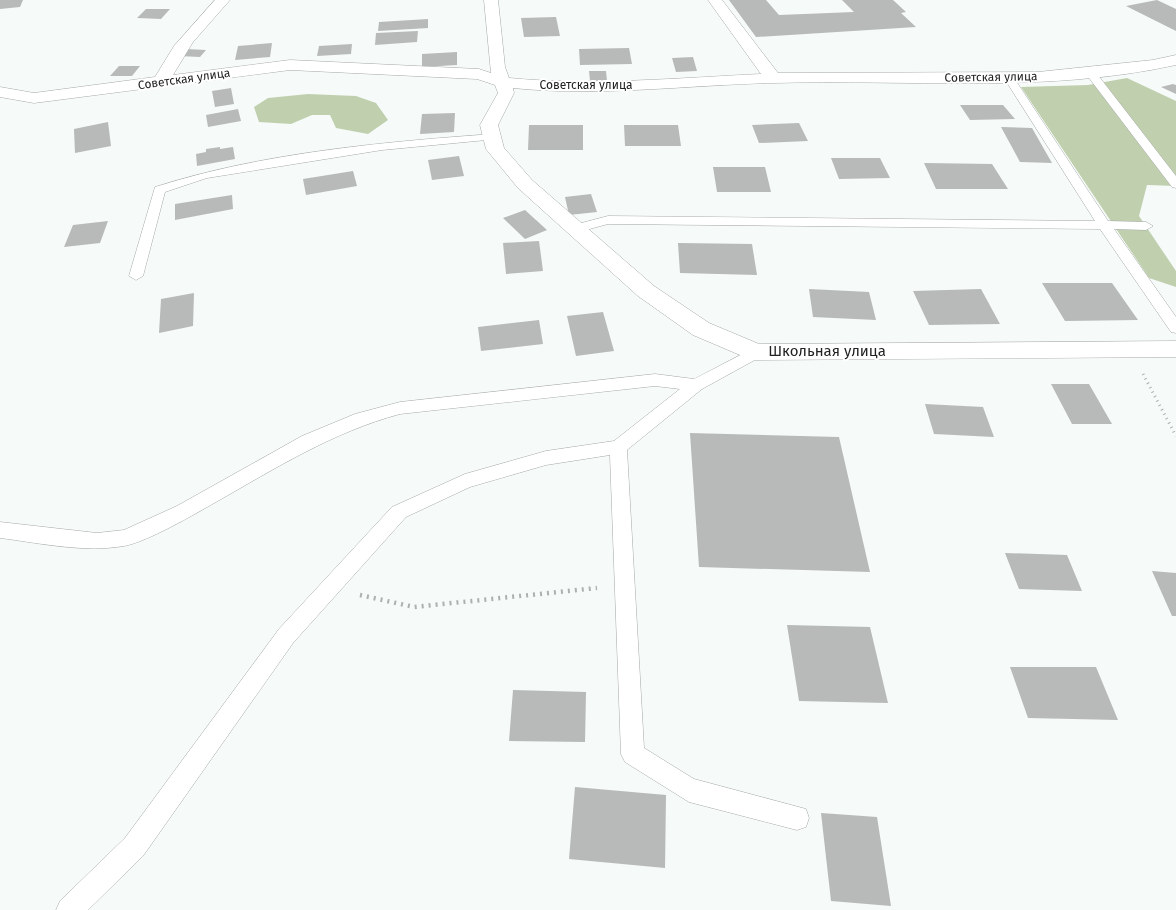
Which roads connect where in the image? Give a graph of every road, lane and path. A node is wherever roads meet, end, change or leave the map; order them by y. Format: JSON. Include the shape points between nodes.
{"nodes":[{"id":1,"x":223,"y":0,"type":"edge"},
{"id":2,"x":491,"y":0,"type":"edge"},
{"id":3,"x":716,"y":0,"type":"edge"},
{"id":4,"x":1176,"y":60,"type":"edge"},
{"id":5,"x":1090,"y":72,"type":"junction"},
{"id":6,"x":773,"y":78,"type":"junction"},
{"id":7,"x":1010,"y":78,"type":"junction"},
{"id":8,"x":501,"y":82,"type":"junction"},
{"id":9,"x":161,"y":83,"type":"junction"},
{"id":10,"x":0,"y":92,"type":"edge"},
{"id":11,"x":493,"y":137,"type":"junction"},
{"id":12,"x":1176,"y":184,"type":"edge"},
{"id":13,"x":1104,"y":224,"type":"junction"},
{"id":14,"x":1146,"y":226,"type":"dead end"},
{"id":15,"x":575,"y":229,"type":"junction"},
{"id":16,"x":136,"y":276,"type":"dead end"},
{"id":17,"x":1158,"y":300,"type":"junction"},
{"id":18,"x":1176,"y":312,"type":"edge"},
{"id":19,"x":1176,"y":328,"type":"edge"},
{"id":20,"x":1130,"y":349,"type":"junction"},
{"id":21,"x":1176,"y":349,"type":"edge"},
{"id":22,"x":756,"y":352,"type":"junction"},
{"id":23,"x":696,"y":385,"type":"junction"},
{"id":24,"x":1176,"y":436,"type":"edge"},
{"id":25,"x":618,"y":446,"type":"junction"},
{"id":26,"x":0,"y":530,"type":"edge"},
{"id":27,"x":624,"y":584,"type":"junction"},
{"id":28,"x":330,"y":588,"type":"junction"},
{"id":29,"x":797,"y":818,"type":"dead end"},
{"id":30,"x":69,"y":910,"type":"edge"}],
"edges":[{"from":1,"to":9,"type":"street","via":[[169,63]]},
{"from":2,"to":8,"type":"street"},
{"from":3,"to":6,"type":"street"},
{"from":4,"to":5,"type":"street","name":"Советская улица"},
{"from":5,"to":7,"type":"street","name":"Советская улица"},
{"from":5,"to":12,"type":"lane"},
{"from":6,"to":7,"type":"street","name":"Советская улица"},
{"from":6,"to":8,"type":"street","name":"Советская улица","via":[[644,85],[532,86]]},
{"from":7,"to":13,"type":"lane"},
{"from":8,"to":9,"type":"street","name":"Советская улица","via":[[479,74],[290,65]]},
{"from":8,"to":11,"type":"street","via":[[506,93],[490,125]]},
{"from":9,"to":10,"type":"street","name":"Советская улица","via":[[34,98]]},
{"from":11,"to":15,"type":"street","name":"Школьная улица","via":[[495,148],[525,184]]},
{"from":11,"to":16,"type":"lane","via":[[382,146],[204,174],[158,190]]},
{"from":13,"to":14,"type":"lane"},
{"from":13,"to":15,"type":"lane","via":[[608,220]]},
{"from":13,"to":17,"type":"lane"},
{"from":15,"to":22,"type":"street","name":"Школьная улица","via":[[646,291],[701,328]]},
{"from":17,"to":18,"type":"lane"},
{"from":17,"to":19,"type":"lane"},
{"from":20,"to":21,"type":"street","name":"Школьная улица"},
{"from":20,"to":22,"type":"street","name":"Школьная улица"},
{"from":20,"to":24,"type":"path"},
{"from":22,"to":23,"type":"lane"},
{"from":23,"to":25,"type":"lane"},
{"from":23,"to":26,"type":"lane","via":[[655,380],[400,408],[361,418],[308,441],[184,511],[126,538],[97,541]]},
{"from":25,"to":27,"type":"lane"},
{"from":25,"to":28,"type":"lane","via":[[546,458],[465,481],[399,512]]},
{"from":27,"to":28,"type":"path","via":[[414,607]]},
{"from":27,"to":29,"type":"lane","via":[[633,754],[688,790]]},
{"from":28,"to":30,"type":"lane","via":[[286,636],[134,847]]}]}
